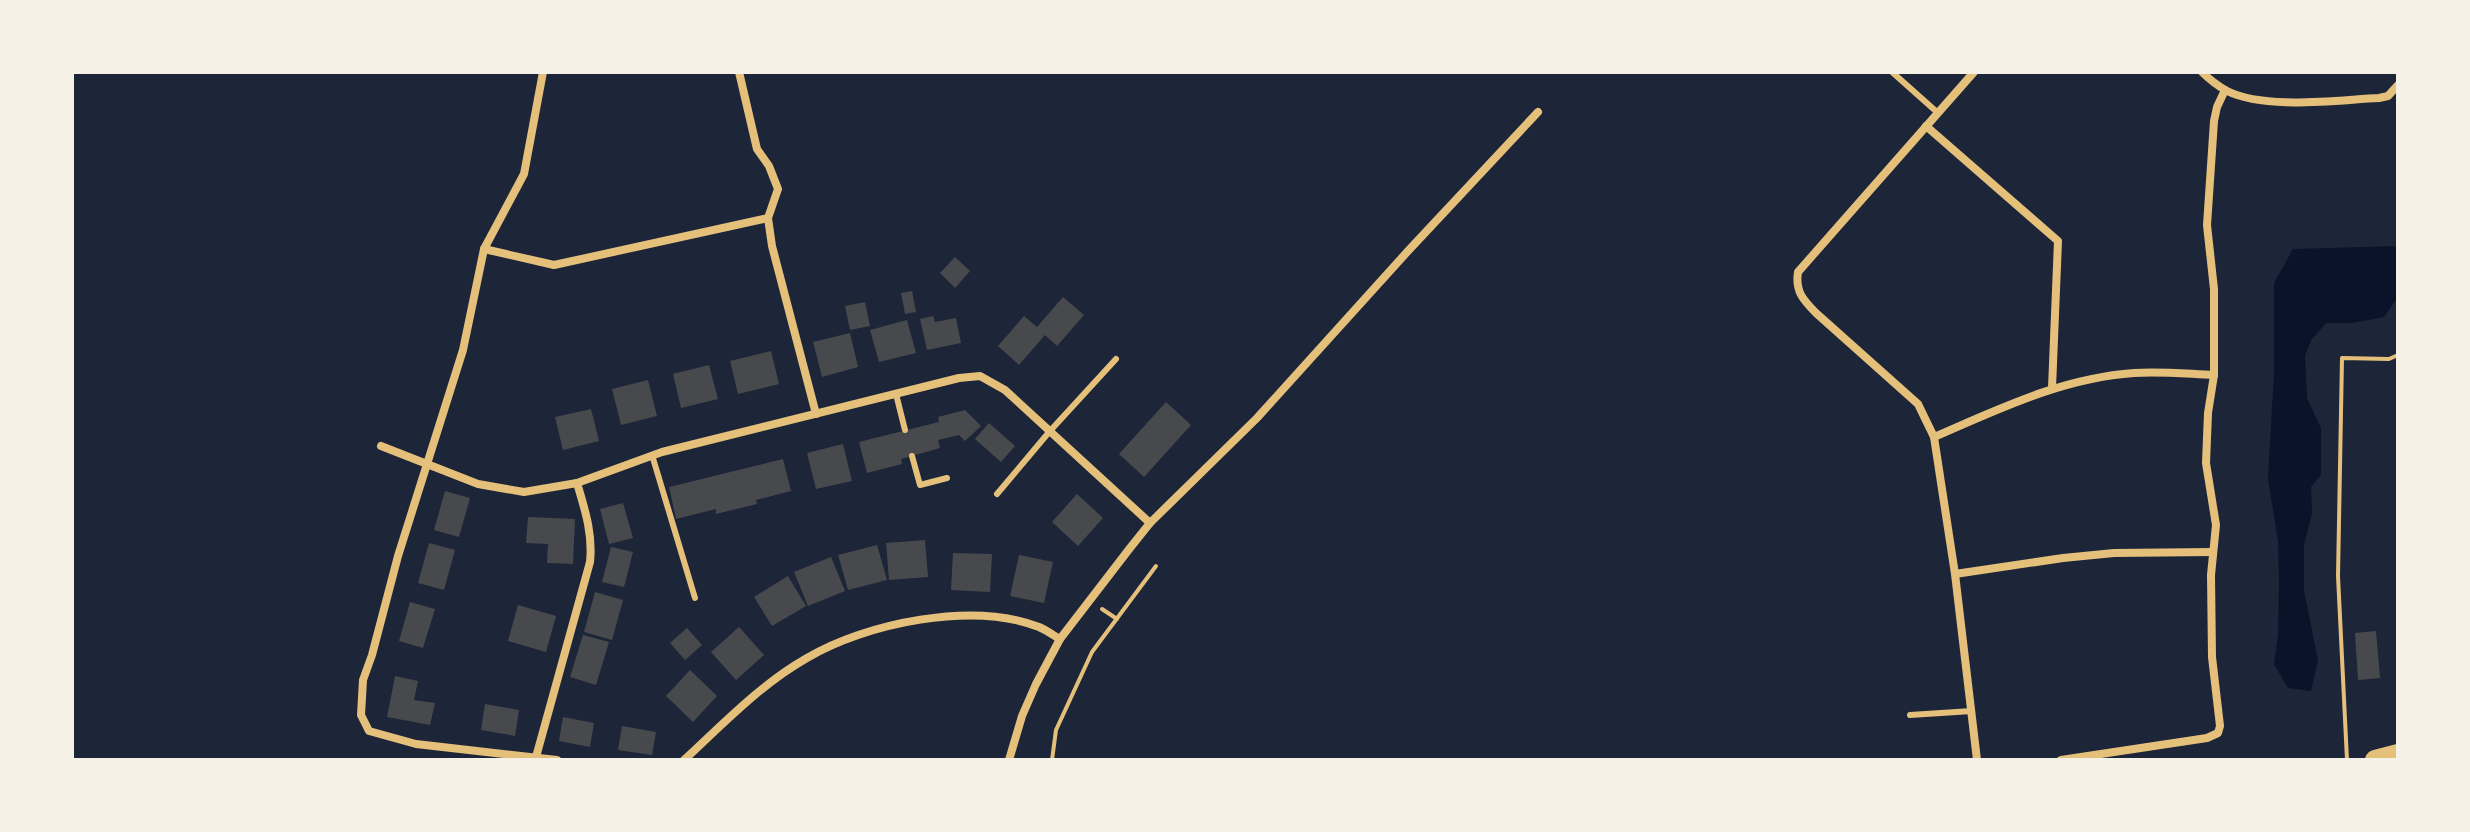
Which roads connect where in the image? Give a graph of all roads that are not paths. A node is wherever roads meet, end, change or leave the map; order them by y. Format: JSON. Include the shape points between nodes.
{"nodes":[{"id":1,"x":543,"y":72,"type":"edge"},
{"id":2,"x":739,"y":72,"type":"edge"},
{"id":3,"x":1892,"y":72,"type":"edge"},
{"id":4,"x":1974,"y":72,"type":"edge"},
{"id":5,"x":2202,"y":72,"type":"edge"},
{"id":6,"x":2398,"y":85,"type":"edge"},
{"id":7,"x":2225,"y":90,"type":"junction"},
{"id":8,"x":1538,"y":112,"type":"dead end"},
{"id":9,"x":1938,"y":113,"type":"junction"},
{"id":10,"x":1926,"y":126,"type":"junction"},
{"id":11,"x":768,"y":218,"type":"junction"},
{"id":12,"x":484,"y":249,"type":"junction"},
{"id":13,"x":1116,"y":359,"type":"dead end"},
{"id":14,"x":2214,"y":375,"type":"junction"},
{"id":15,"x":2052,"y":388,"type":"junction"},
{"id":16,"x":896,"y":394,"type":"junction"},
{"id":17,"x":816,"y":414,"type":"junction"},
{"id":18,"x":905,"y":430,"type":"dead end"},
{"id":19,"x":1050,"y":431,"type":"junction"},
{"id":20,"x":1934,"y":437,"type":"junction"},
{"id":21,"x":381,"y":446,"type":"dead end"},
{"id":22,"x":652,"y":455,"type":"junction"},
{"id":23,"x":912,"y":456,"type":"dead end"},
{"id":24,"x":428,"y":465,"type":"junction"},
{"id":25,"x":947,"y":478,"type":"dead end"},
{"id":26,"x":577,"y":483,"type":"junction"},
{"id":27,"x":997,"y":494,"type":"dead end"},
{"id":28,"x":1150,"y":523,"type":"junction"},
{"id":29,"x":2212,"y":552,"type":"junction"},
{"id":30,"x":1955,"y":574,"type":"junction"},
{"id":31,"x":695,"y":598,"type":"dead end"},
{"id":32,"x":1060,"y":639,"type":"junction"},
{"id":33,"x":1972,"y":711,"type":"junction"},
{"id":34,"x":1910,"y":715,"type":"dead end"},
{"id":35,"x":2398,"y":754,"type":"edge"},
{"id":36,"x":536,"y":757,"type":"junction"},
{"id":37,"x":1011,"y":758,"type":"edge"},
{"id":38,"x":557,"y":760,"type":"edge"},
{"id":39,"x":684,"y":760,"type":"edge"},
{"id":40,"x":1977,"y":760,"type":"edge"},
{"id":41,"x":2061,"y":760,"type":"edge"},
{"id":42,"x":2375,"y":760,"type":"edge"}],
"edges":[{"from":1,"to":12,"type":"street","via":[[524,174]]},
{"from":2,"to":11,"type":"street","via":[[757,149],[778,189]]},
{"from":3,"to":9,"type":"lane"},
{"from":4,"to":9,"type":"street"},
{"from":5,"to":7,"type":"street"},
{"from":6,"to":7,"type":"street","via":[[2379,98],[2291,101],[2258,100]]},
{"from":7,"to":14,"type":"street","via":[[2214,121],[2208,192]]},
{"from":8,"to":28,"type":"street","via":[[1257,418]]},
{"from":9,"to":10,"type":"street"},
{"from":10,"to":15,"type":"street","via":[[2058,241]]},
{"from":10,"to":20,"type":"street","via":[[1798,272],[1796,284],[1816,313],[1918,404]]},
{"from":11,"to":12,"type":"street","via":[[554,265]]},
{"from":11,"to":17,"type":"street"},
{"from":12,"to":24,"type":"street","via":[[463,350]]},
{"from":13,"to":19,"type":"lane"},
{"from":14,"to":15,"type":"street","via":[[2134,373]]},
{"from":14,"to":29,"type":"street","via":[[2206,463],[2216,525]]},
{"from":15,"to":20,"type":"street"},
{"from":16,"to":17,"type":"street"},
{"from":16,"to":18,"type":"lane"},
{"from":16,"to":19,"type":"street","via":[[980,376],[1005,390]]},
{"from":17,"to":22,"type":"street"},
{"from":19,"to":27,"type":"lane"},
{"from":19,"to":28,"type":"street"},
{"from":20,"to":30,"type":"street"},
{"from":21,"to":24,"type":"street"},
{"from":22,"to":26,"type":"street"},
{"from":22,"to":31,"type":"lane"},
{"from":23,"to":25,"type":"lane","via":[[920,485]]},
{"from":24,"to":26,"type":"street","via":[[478,484],[524,492]]},
{"from":24,"to":36,"type":"street","via":[[363,680],[361,715],[369,731],[416,744]]},
{"from":26,"to":36,"type":"street","via":[[590,529],[590,562]]},
{"from":28,"to":32,"type":"street"},
{"from":29,"to":30,"type":"street","via":[[2114,553]]},
{"from":29,"to":41,"type":"street","via":[[2218,733]]},
{"from":30,"to":33,"type":"street"},
{"from":32,"to":37,"type":"street","via":[[1022,716]]},
{"from":32,"to":39,"type":"street","via":[[1025,623],[957,616],[856,635],[779,677]]},
{"from":33,"to":34,"type":"lane"},
{"from":33,"to":40,"type":"street"},
{"from":35,"to":42,"type":"main road"},
{"from":36,"to":38,"type":"street"}]}
